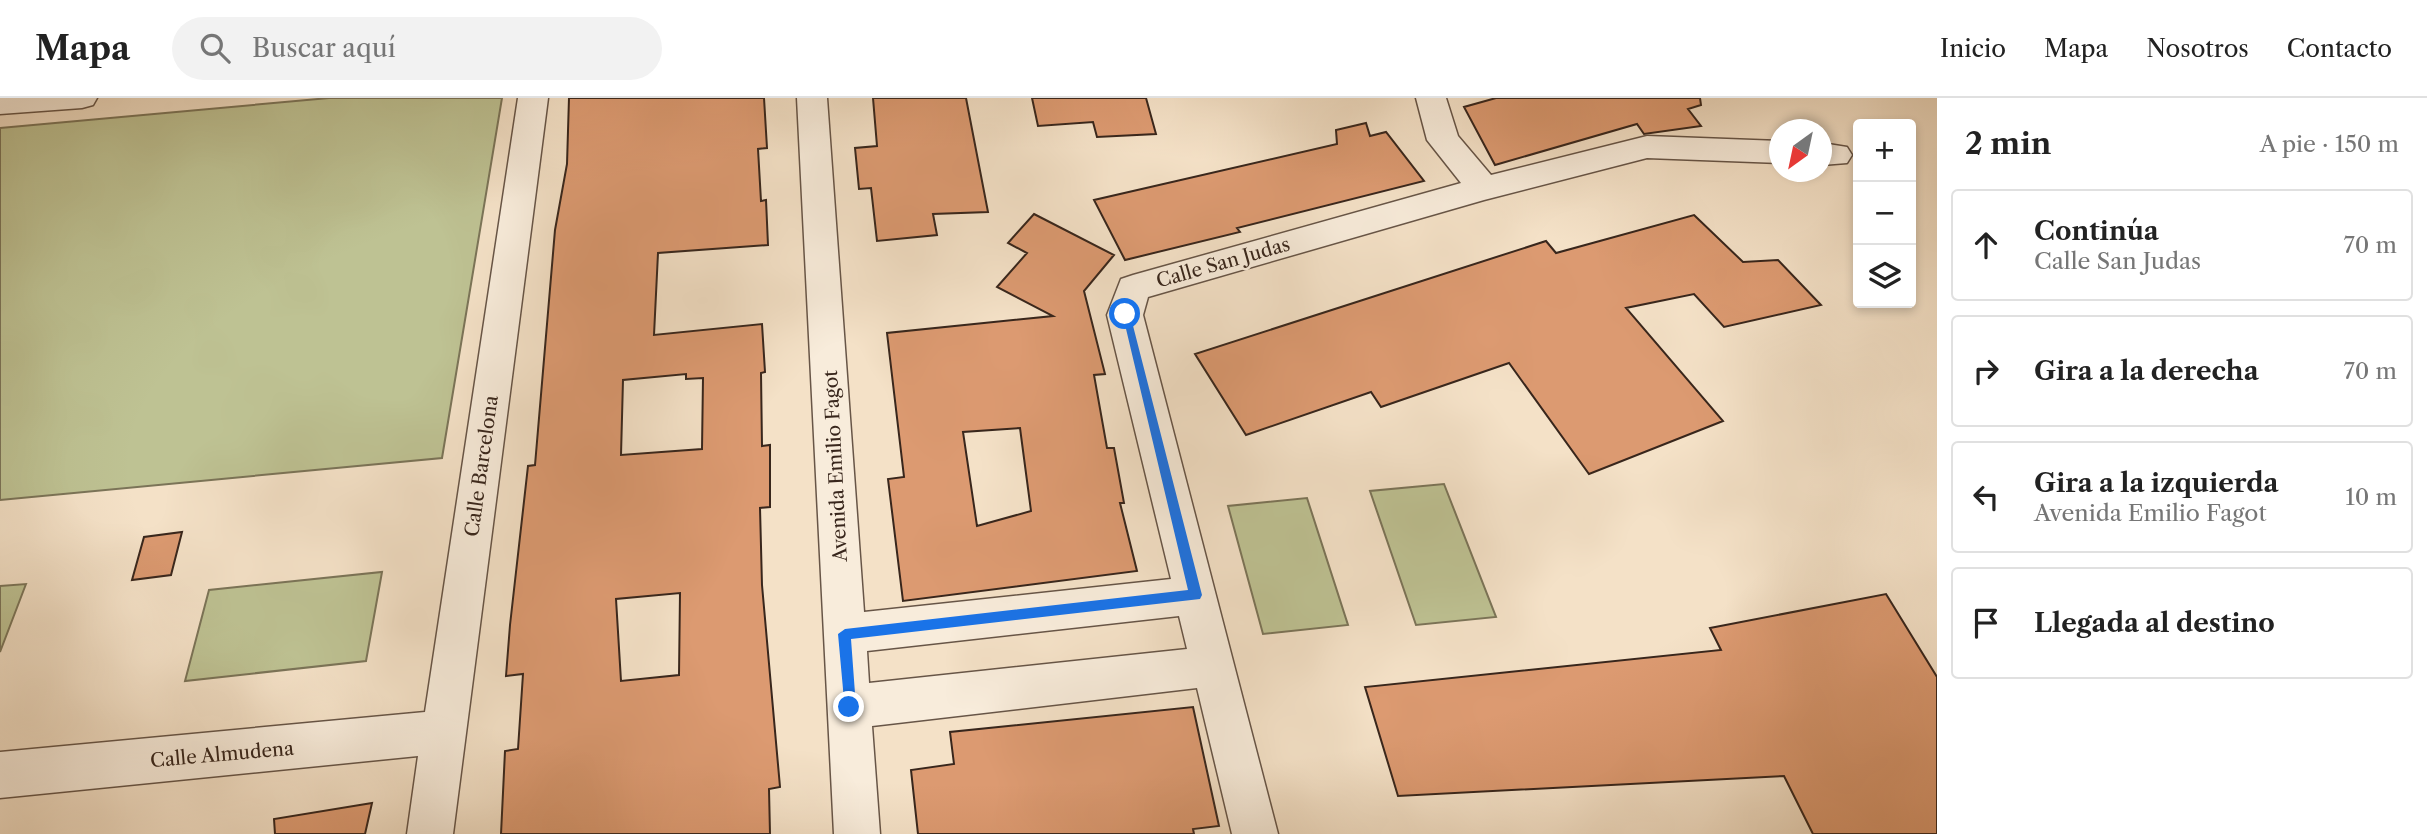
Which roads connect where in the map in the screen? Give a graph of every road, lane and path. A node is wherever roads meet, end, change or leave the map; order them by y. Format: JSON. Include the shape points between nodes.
{"nodes":[{"id":1,"x":82,"y":98,"type":"edge"},
{"id":2,"x":533,"y":98,"type":"edge"},
{"id":3,"x":812,"y":98,"type":"edge"},
{"id":4,"x":1431,"y":98,"type":"edge"},
{"id":5,"x":0,"y":104,"type":"edge"},
{"id":6,"x":1769,"y":152,"type":"edge"},
{"id":7,"x":1483,"y":188,"type":"junction"},
{"id":8,"x":1195,"y":595,"type":"junction"},
{"id":9,"x":845,"y":634,"type":"junction"},
{"id":10,"x":1213,"y":666,"type":"junction"},
{"id":11,"x":849,"y":707,"type":"junction"},
{"id":12,"x":444,"y":732,"type":"junction"},
{"id":13,"x":0,"y":775,"type":"edge"},
{"id":14,"x":430,"y":834,"type":"edge"},
{"id":15,"x":858,"y":834,"type":"edge"},
{"id":16,"x":1255,"y":834,"type":"edge"}],
"edges":[{"from":1,"to":5,"type":"street"},
{"from":2,"to":12,"type":"street","name":"Calle Barcelona"},
{"from":3,"to":9,"type":"street","name":"Avenida Emilio Fagot"},
{"from":4,"to":7,"type":"street","via":[[1443,140]]},
{"from":6,"to":7,"type":"street","name":"Calle San Judas","via":[[1647,147]]},
{"from":7,"to":8,"type":"street","name":"Calle San Judas","via":[[1133,288],[1125,314]]},
{"from":8,"to":9,"type":"street"},
{"from":8,"to":10,"type":"street","name":"Calle San Judas"},
{"from":9,"to":11,"type":"street","name":"Avenida Emilio Fagot"},
{"from":10,"to":11,"type":"street"},
{"from":10,"to":16,"type":"street","name":"Calle San Judas"},
{"from":11,"to":15,"type":"street","name":"Avenida Emilio Fagot"},
{"from":12,"to":13,"type":"street","name":"Calle Almudena"},
{"from":12,"to":14,"type":"street","name":"Calle Barcelona"}]}
